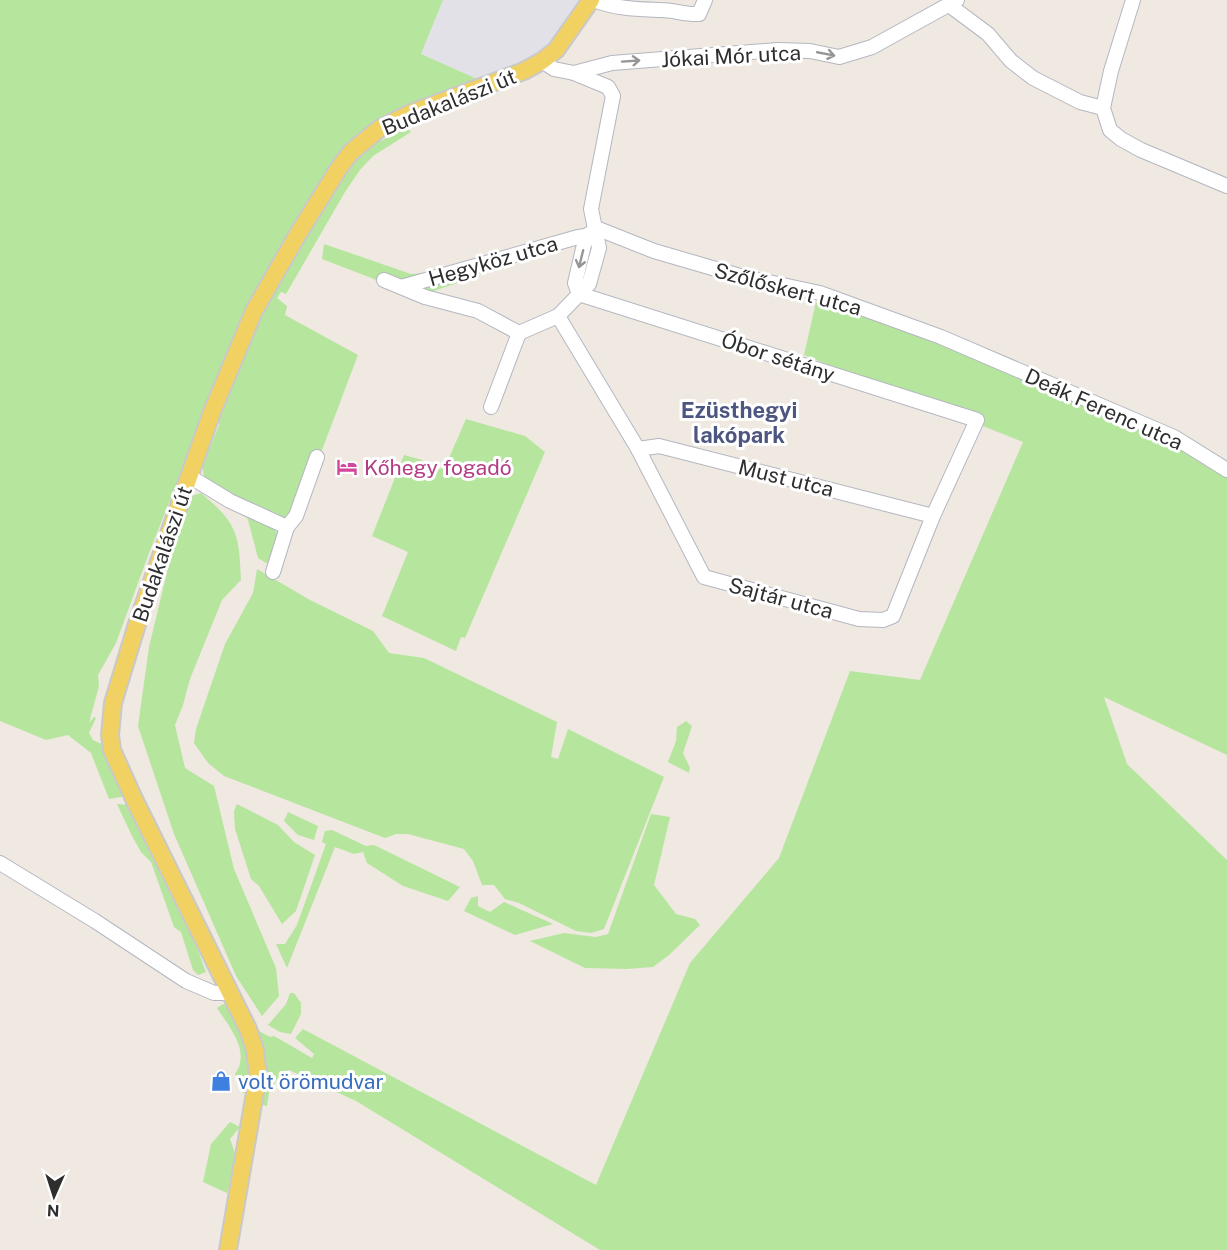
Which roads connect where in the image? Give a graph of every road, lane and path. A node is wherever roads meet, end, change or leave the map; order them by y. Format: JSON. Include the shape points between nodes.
{"nodes":[{"id":1,"x":593,"y":0,"type":"edge"},
{"id":2,"x":705,"y":0,"type":"edge"},
{"id":3,"x":1133,"y":0,"type":"edge"},
{"id":4,"x":953,"y":2,"type":"edge"},
{"id":5,"x":542,"y":61,"type":"junction"},
{"id":6,"x":574,"y":73,"type":"junction"},
{"id":7,"x":1103,"y":108,"type":"junction"},
{"id":8,"x":1227,"y":186,"type":"edge"},
{"id":9,"x":591,"y":232,"type":"junction"},
{"id":10,"x":384,"y":280,"type":"dead end"},
{"id":11,"x":401,"y":287,"type":"junction"},
{"id":12,"x":579,"y":294,"type":"junction"},
{"id":13,"x":558,"y":316,"type":"junction"},
{"id":14,"x":519,"y":333,"type":"junction"},
{"id":15,"x":979,"y":354,"type":"joint"},
{"id":16,"x":490,"y":407,"type":"dead end"},
{"id":17,"x":638,"y":449,"type":"junction"},
{"id":18,"x":317,"y":457,"type":"dead end"},
{"id":19,"x":1227,"y":470,"type":"edge"},
{"id":20,"x":189,"y":476,"type":"junction"},
{"id":21,"x":933,"y":516,"type":"junction"},
{"id":22,"x":287,"y":527,"type":"junction"},
{"id":23,"x":273,"y":572,"type":"dead end"},
{"id":24,"x":0,"y":863,"type":"edge"},
{"id":25,"x":231,"y":993,"type":"junction"},
{"id":26,"x":228,"y":1250,"type":"edge"}],
"edges":[{"from":1,"to":2,"type":"street","via":[[691,15],[699,14]]},
{"from":1,"to":5,"type":"main road","name":"Budakalászi út","via":[[556,50]]},
{"from":3,"to":7,"type":"street"},
{"from":6,"to":4,"type":"street","name":"Jókai Mór utca","one_way":true,"via":[[612,63],[778,50],[839,57],[872,46]]},
{"from":4,"to":7,"type":"street","via":[[1033,78],[1080,102]]},
{"from":5,"to":6,"type":"street","via":[[554,69]]},
{"from":5,"to":20,"type":"main road","name":"Budakalászi út","via":[[411,113],[379,129],[351,153],[329,183],[254,312]]},
{"from":6,"to":9,"type":"street","via":[[608,87],[613,96],[591,209]]},
{"from":7,"to":8,"type":"street","via":[[1110,130],[1121,139]]},
{"from":9,"to":11,"type":"street","name":"Hegyköz utca"},
{"from":9,"to":12,"type":"street","via":[[575,283]]},
{"from":9,"to":15,"type":"street","name":"Szőlőskert utca","via":[[740,276],[820,293]]},
{"from":10,"to":11,"type":"street"},
{"from":11,"to":14,"type":"street","via":[[478,312]]},
{"from":12,"to":13,"type":"street"},
{"from":12,"to":21,"type":"street","name":"Óbor sétány","via":[[977,420]]},
{"from":13,"to":14,"type":"street"},
{"from":13,"to":17,"type":"street"},
{"from":14,"to":16,"type":"street"},
{"from":15,"to":19,"type":"street","name":"Deák Ferenc utca","via":[[1174,438]]},
{"from":17,"to":21,"type":"street","name":"Must utca","via":[[659,446]]},
{"from":17,"to":21,"type":"street","name":"Sajtár utca","via":[[704,578],[858,619],[883,621],[893,616]]},
{"from":18,"to":22,"type":"street","via":[[296,516]]},
{"from":20,"to":22,"type":"street","via":[[230,501]]},
{"from":20,"to":25,"type":"main road","name":"Budakalászi út","via":[[138,621],[113,703],[110,735],[112,750],[134,799]]},
{"from":22,"to":23,"type":"street"},
{"from":24,"to":25,"type":"street","via":[[186,981],[214,993]]},
{"from":25,"to":26,"type":"main road","name":"Budakalászi út","via":[[255,1050],[258,1075]]}]}
